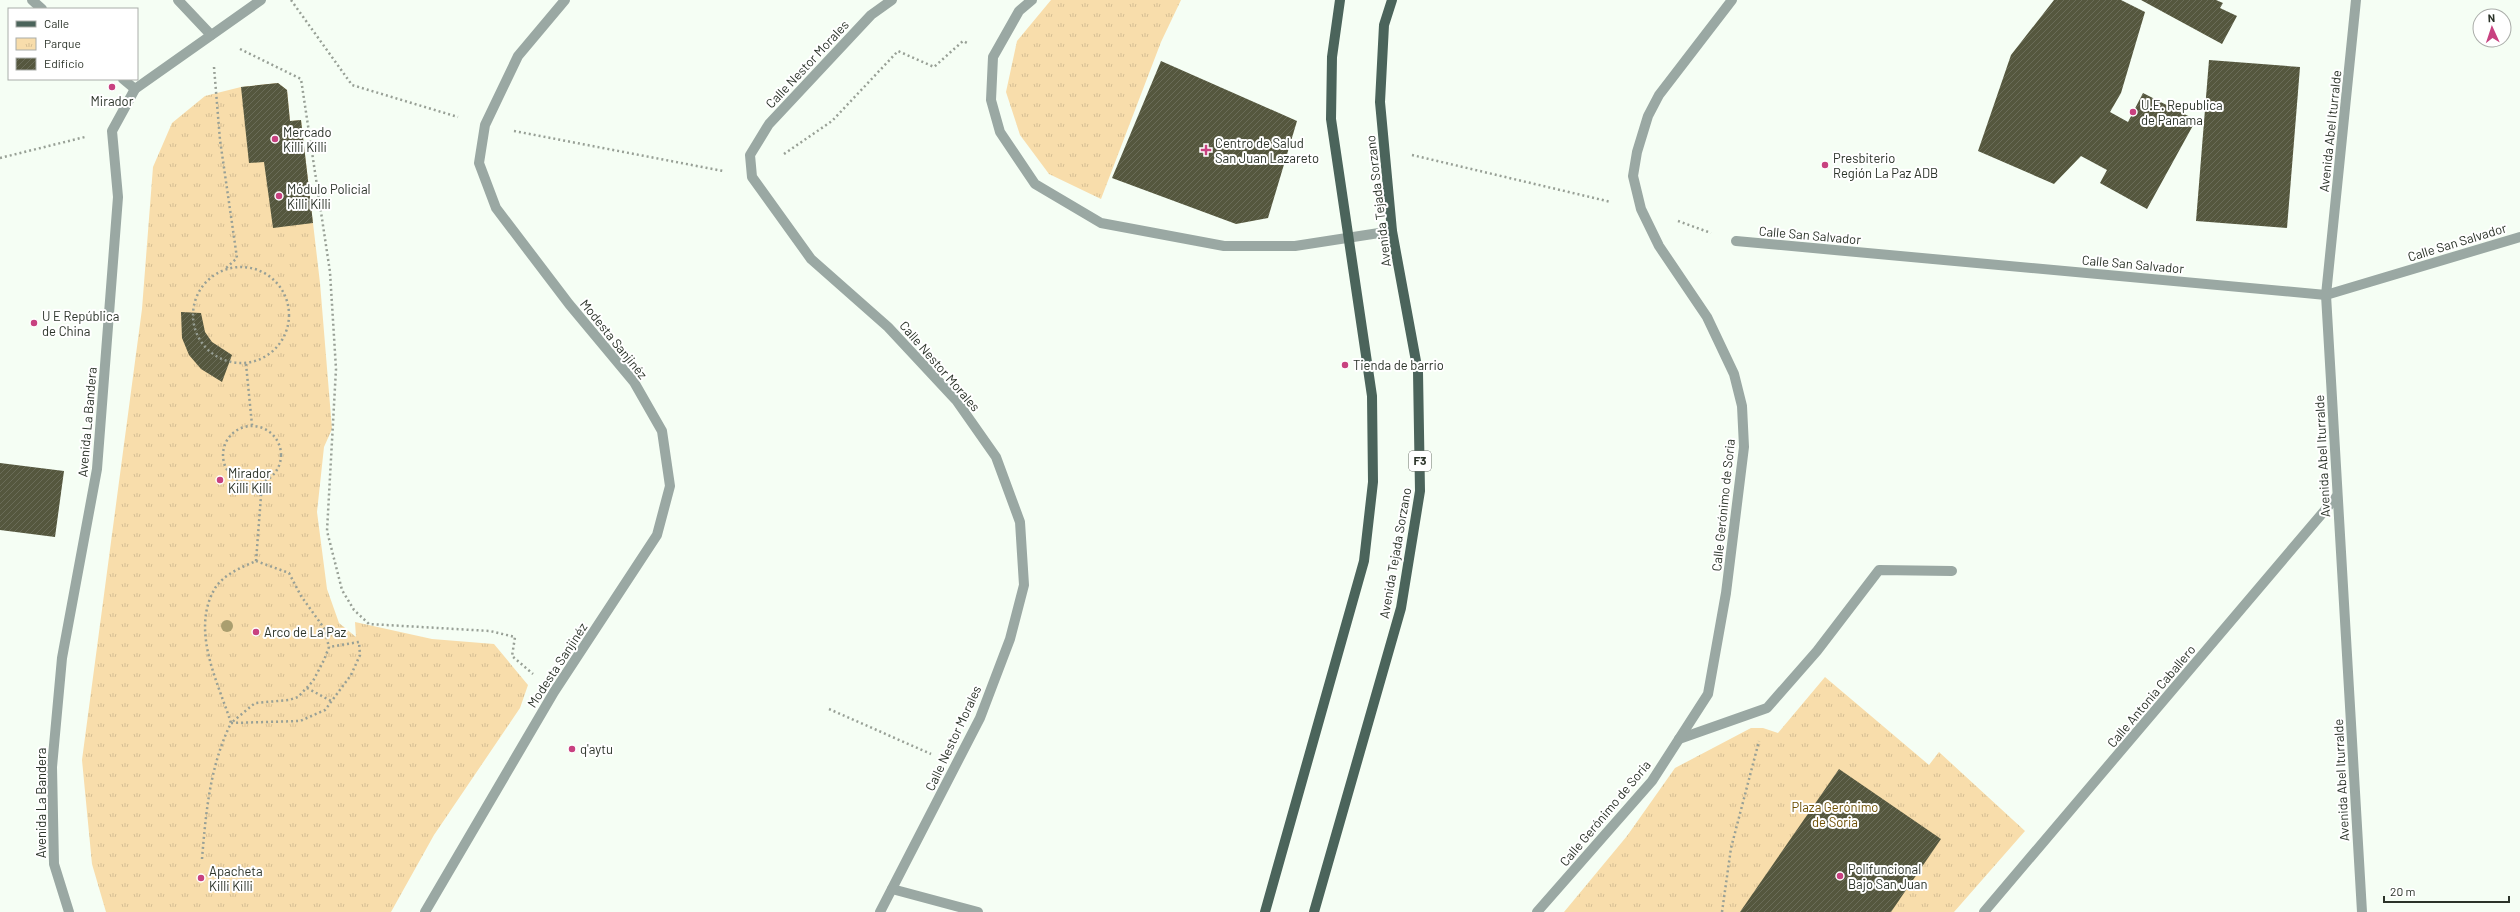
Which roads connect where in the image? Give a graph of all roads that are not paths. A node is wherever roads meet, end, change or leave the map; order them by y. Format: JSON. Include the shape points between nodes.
{"nodes":[{"id":1,"x":32,"y":0,"type":"edge"},
{"id":2,"x":178,"y":0,"type":"edge"},
{"id":3,"x":261,"y":0,"type":"edge"},
{"id":4,"x":565,"y":0,"type":"edge"},
{"id":5,"x":892,"y":0,"type":"edge"},
{"id":6,"x":1032,"y":0,"type":"edge"},
{"id":7,"x":1340,"y":0,"type":"edge"},
{"id":8,"x":1392,"y":0,"type":"edge"},
{"id":9,"x":1732,"y":0,"type":"edge"},
{"id":10,"x":2356,"y":0,"type":"edge"},
{"id":11,"x":41,"y":8,"type":"edge"},
{"id":12,"x":211,"y":35,"type":"junction"},
{"id":13,"x":124,"y":80,"type":"edge"},
{"id":14,"x":135,"y":89,"type":"junction"},
{"id":15,"x":1392,"y":231,"type":"junction"},
{"id":16,"x":1349,"y":237,"type":"junction"},
{"id":17,"x":2520,"y":237,"type":"edge"},
{"id":18,"x":1736,"y":241,"type":"road end"},
{"id":19,"x":2326,"y":295,"type":"junction"},
{"id":20,"x":2337,"y":496,"type":"junction"},
{"id":21,"x":1952,"y":570,"type":"dead end"},
{"id":22,"x":1679,"y":739,"type":"junction"},
{"id":23,"x":892,"y":889,"type":"junction"},
{"id":24,"x":69,"y":912,"type":"edge"},
{"id":25,"x":425,"y":912,"type":"edge"},
{"id":26,"x":880,"y":912,"type":"edge"},
{"id":27,"x":978,"y":912,"type":"edge"},
{"id":28,"x":1265,"y":912,"type":"edge"},
{"id":29,"x":1314,"y":912,"type":"edge"},
{"id":30,"x":1537,"y":912,"type":"edge"},
{"id":31,"x":1984,"y":912,"type":"edge"},
{"id":32,"x":2362,"y":912,"type":"edge"}],
"edges":[{"from":1,"to":11,"type":"street"},
{"from":2,"to":12,"type":"street"},
{"from":3,"to":12,"type":"street"},
{"from":4,"to":25,"type":"street","name":"Modesta Sanjinéz","via":[[518,56],[485,125],[479,163],[496,208],[569,304],[634,382],[662,431],[670,486],[657,535],[554,692]]},
{"from":5,"to":23,"type":"street","name":"Calle Nestor Morales","via":[[871,16],[769,124],[750,154],[752,176],[811,259],[888,327],[956,400],[996,457],[1020,522],[1024,585],[1010,639],[980,718]]},
{"from":6,"to":16,"type":"street","via":[[1019,11],[993,57],[991,100],[1000,132],[1035,184],[1101,222],[1224,246],[1295,246]]},
{"from":7,"to":16,"type":"main road","via":[[1332,57],[1331,118]]},
{"from":8,"to":15,"type":"main road","name":"Avenida Tejada Sorzano","number":"F3","via":[[1384,25],[1380,102]]},
{"from":9,"to":22,"type":"street","name":"Calle Gerónimo de Soria","via":[[1659,95],[1648,116],[1633,176],[1641,209],[1659,246],[1707,317],[1734,374],[1742,406],[1744,447],[1726,593],[1708,694]]},
{"from":10,"to":19,"type":"street","name":"Avenida Abel Iturralde"},
{"from":12,"to":14,"type":"street"},
{"from":13,"to":14,"type":"street"},
{"from":14,"to":24,"type":"street","name":"Avenida La Bandera","via":[[112,131],[118,197],[97,469],[62,658],[52,767],[54,864]]},
{"from":15,"to":16,"type":"street"},
{"from":15,"to":29,"type":"main road","name":"Avenida Tejada Sorzano","number":"F3","via":[[1418,372],[1420,491],[1402,608]]},
{"from":16,"to":28,"type":"main road","via":[[1372,396],[1373,482],[1364,561]]},
{"from":17,"to":19,"type":"street","name":"Calle San Salvador"},
{"from":18,"to":19,"type":"street","name":"Calle San Salvador"},
{"from":19,"to":20,"type":"street","name":"Avenida Abel Iturralde"},
{"from":20,"to":31,"type":"street","name":"Calle Antonia Caballero"},
{"from":20,"to":32,"type":"street","name":"Avenida Abel Iturralde"},
{"from":21,"to":22,"type":"street","via":[[1879,570],[1768,708]]},
{"from":22,"to":30,"type":"street","name":"Calle Gerónimo de Soria","via":[[1652,781]]},
{"from":23,"to":26,"type":"street","name":"Calle Nestor Morales"},
{"from":23,"to":27,"type":"street"}]}
